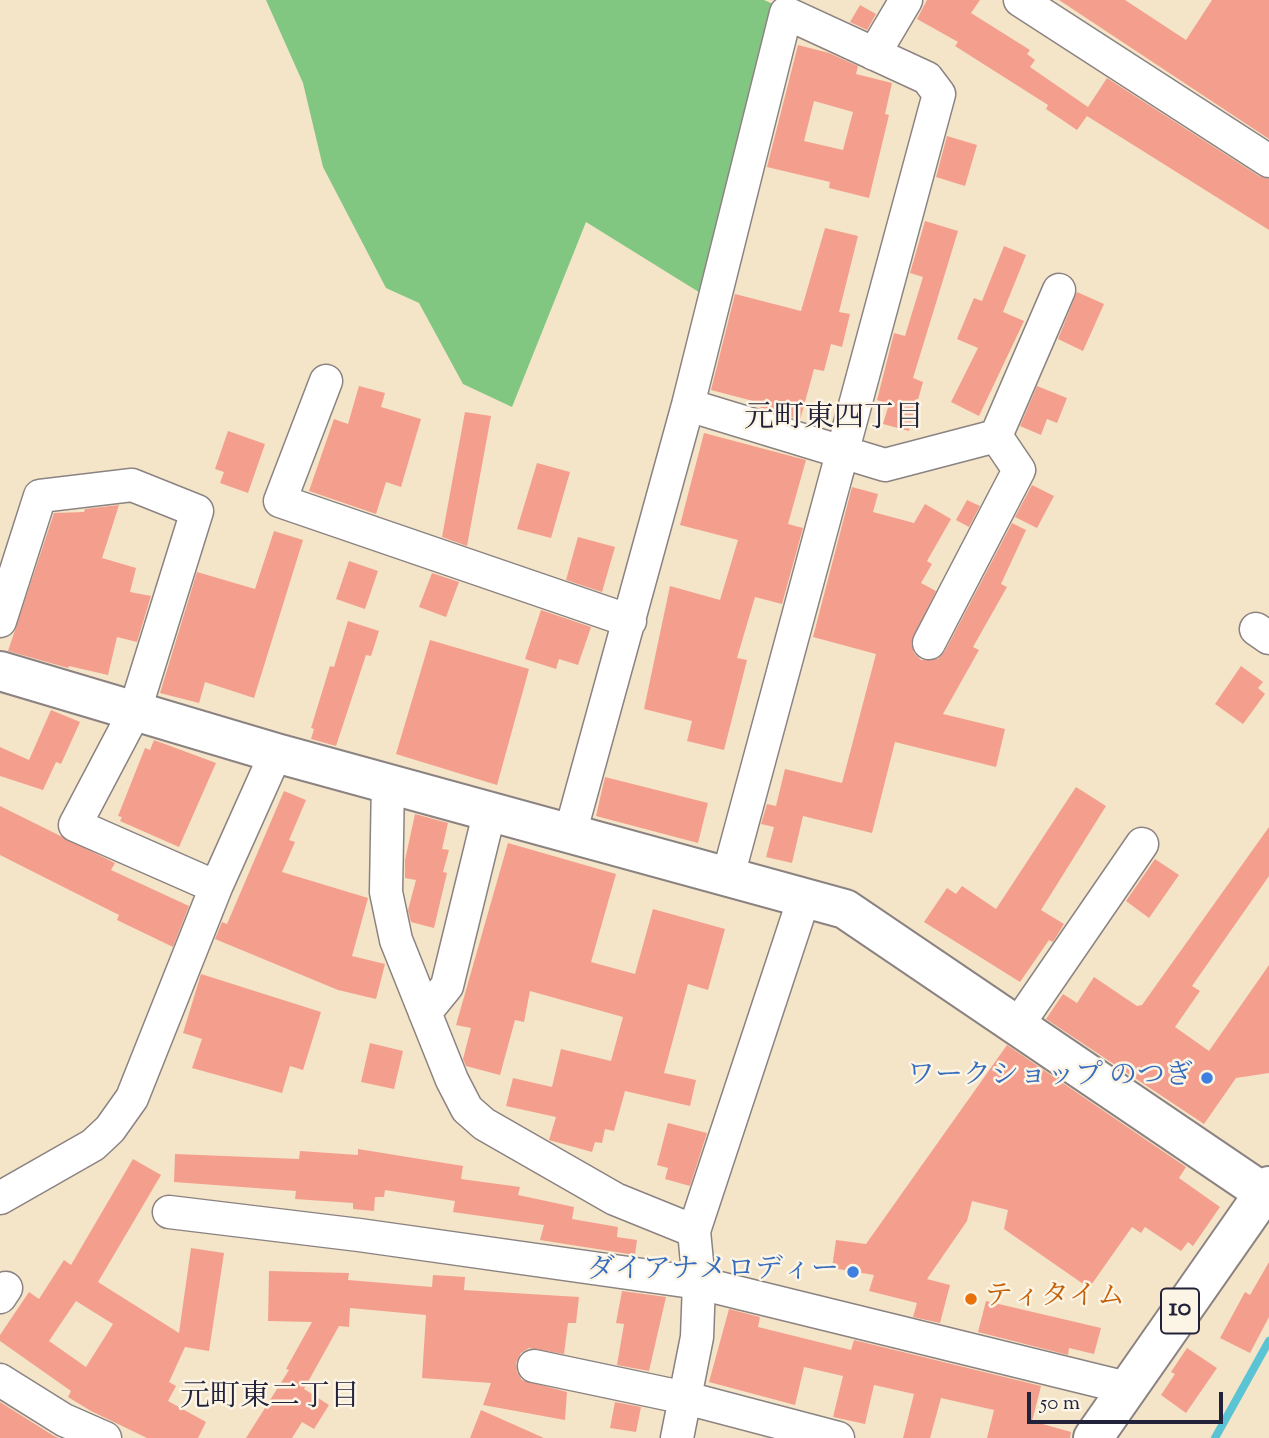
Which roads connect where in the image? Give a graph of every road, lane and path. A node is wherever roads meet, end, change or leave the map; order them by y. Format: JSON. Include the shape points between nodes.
{"nodes":[{"id":1,"x":906,"y":0,"type":"edge"},
{"id":2,"x":1020,"y":0,"type":"edge"},
{"id":3,"x":789,"y":6,"type":"edge"},
{"id":4,"x":874,"y":54,"type":"junction"},
{"id":5,"x":1269,"y":161,"type":"edge"},
{"id":6,"x":1059,"y":290,"type":"dead end"},
{"id":7,"x":326,"y":381,"type":"dead end"},
{"id":8,"x":688,"y":405,"type":"junction"},
{"id":9,"x":996,"y":436,"type":"junction"},
{"id":10,"x":843,"y":451,"type":"junction"},
{"id":11,"x":0,"y":621,"type":"edge"},
{"id":12,"x":630,"y":621,"type":"junction"},
{"id":13,"x":929,"y":643,"type":"dead end"},
{"id":14,"x":0,"y":670,"type":"edge"},
{"id":15,"x":134,"y":713,"type":"junction"},
{"id":16,"x":276,"y":753,"type":"junction"},
{"id":17,"x":388,"y":782,"type":"junction"},
{"id":18,"x":491,"y":810,"type":"junction"},
{"id":19,"x":570,"y":834,"type":"junction"},
{"id":20,"x":1142,"y":844,"type":"dead end"},
{"id":21,"x":728,"y":876,"type":"junction"},
{"id":22,"x":216,"y":887,"type":"junction"},
{"id":23,"x":804,"y":898,"type":"junction"},
{"id":24,"x":425,"y":1013,"type":"junction"},
{"id":25,"x":1017,"y":1026,"type":"junction"},
{"id":26,"x":1267,"y":1192,"type":"edge"},
{"id":27,"x":0,"y":1198,"type":"edge"},
{"id":28,"x":169,"y":1212,"type":"dead end"},
{"id":29,"x":694,"y":1230,"type":"junction"},
{"id":30,"x":699,"y":1283,"type":"junction"},
{"id":31,"x":534,"y":1366,"type":"dead end"},
{"id":32,"x":0,"y":1380,"type":"edge"},
{"id":33,"x":1127,"y":1388,"type":"junction"},
{"id":34,"x":686,"y":1398,"type":"junction"},
{"id":35,"x":105,"y":1438,"type":"edge"},
{"id":36,"x":677,"y":1438,"type":"edge"},
{"id":37,"x":838,"y":1438,"type":"edge"},
{"id":38,"x":1093,"y":1438,"type":"edge"}],
"edges":[{"from":1,"to":4,"type":"street"},
{"from":2,"to":5,"type":"street"},
{"from":3,"to":4,"type":"street"},
{"from":3,"to":8,"type":"street"},
{"from":4,"to":10,"type":"street","via":[[927,78],[939,94]]},
{"from":6,"to":9,"type":"street"},
{"from":7,"to":12,"type":"street","via":[[280,501]]},
{"from":8,"to":10,"type":"street"},
{"from":8,"to":12,"type":"street"},
{"from":9,"to":10,"type":"street","via":[[886,465]]},
{"from":9,"to":13,"type":"street","via":[[1019,470]]},
{"from":10,"to":21,"type":"street"},
{"from":11,"to":15,"type":"street","via":[[40,496],[132,485],[197,511]]},
{"from":12,"to":19,"type":"street"},
{"from":14,"to":15,"type":"street"},
{"from":15,"to":16,"type":"street"},
{"from":15,"to":22,"type":"street","via":[[75,825]]},
{"from":16,"to":17,"type":"street"},
{"from":16,"to":22,"type":"street"},
{"from":17,"to":18,"type":"street"},
{"from":17,"to":24,"type":"street","via":[[386,892],[396,940]]},
{"from":18,"to":19,"type":"street"},
{"from":18,"to":24,"type":"street","via":[[447,986]]},
{"from":19,"to":21,"type":"street"},
{"from":20,"to":25,"type":"street"},
{"from":21,"to":23,"type":"street"},
{"from":22,"to":27,"type":"street","via":[[132,1098],[93,1145]]},
{"from":23,"to":25,"type":"street","via":[[845,909],[877,928]]},
{"from":23,"to":29,"type":"street"},
{"from":24,"to":29,"type":"street","via":[[467,1109],[484,1125],[615,1199]]},
{"from":25,"to":26,"type":"street"},
{"from":26,"to":33,"type":"street","number":"10"},
{"from":28,"to":30,"type":"street"},
{"from":29,"to":30,"type":"street"},
{"from":30,"to":33,"type":"street"},
{"from":30,"to":34,"type":"street","via":[[697,1337]]},
{"from":31,"to":34,"type":"street"},
{"from":32,"to":35,"type":"street","via":[[64,1420]]},
{"from":33,"to":38,"type":"street","number":"10"},
{"from":34,"to":36,"type":"street"},
{"from":34,"to":37,"type":"street"}]}
